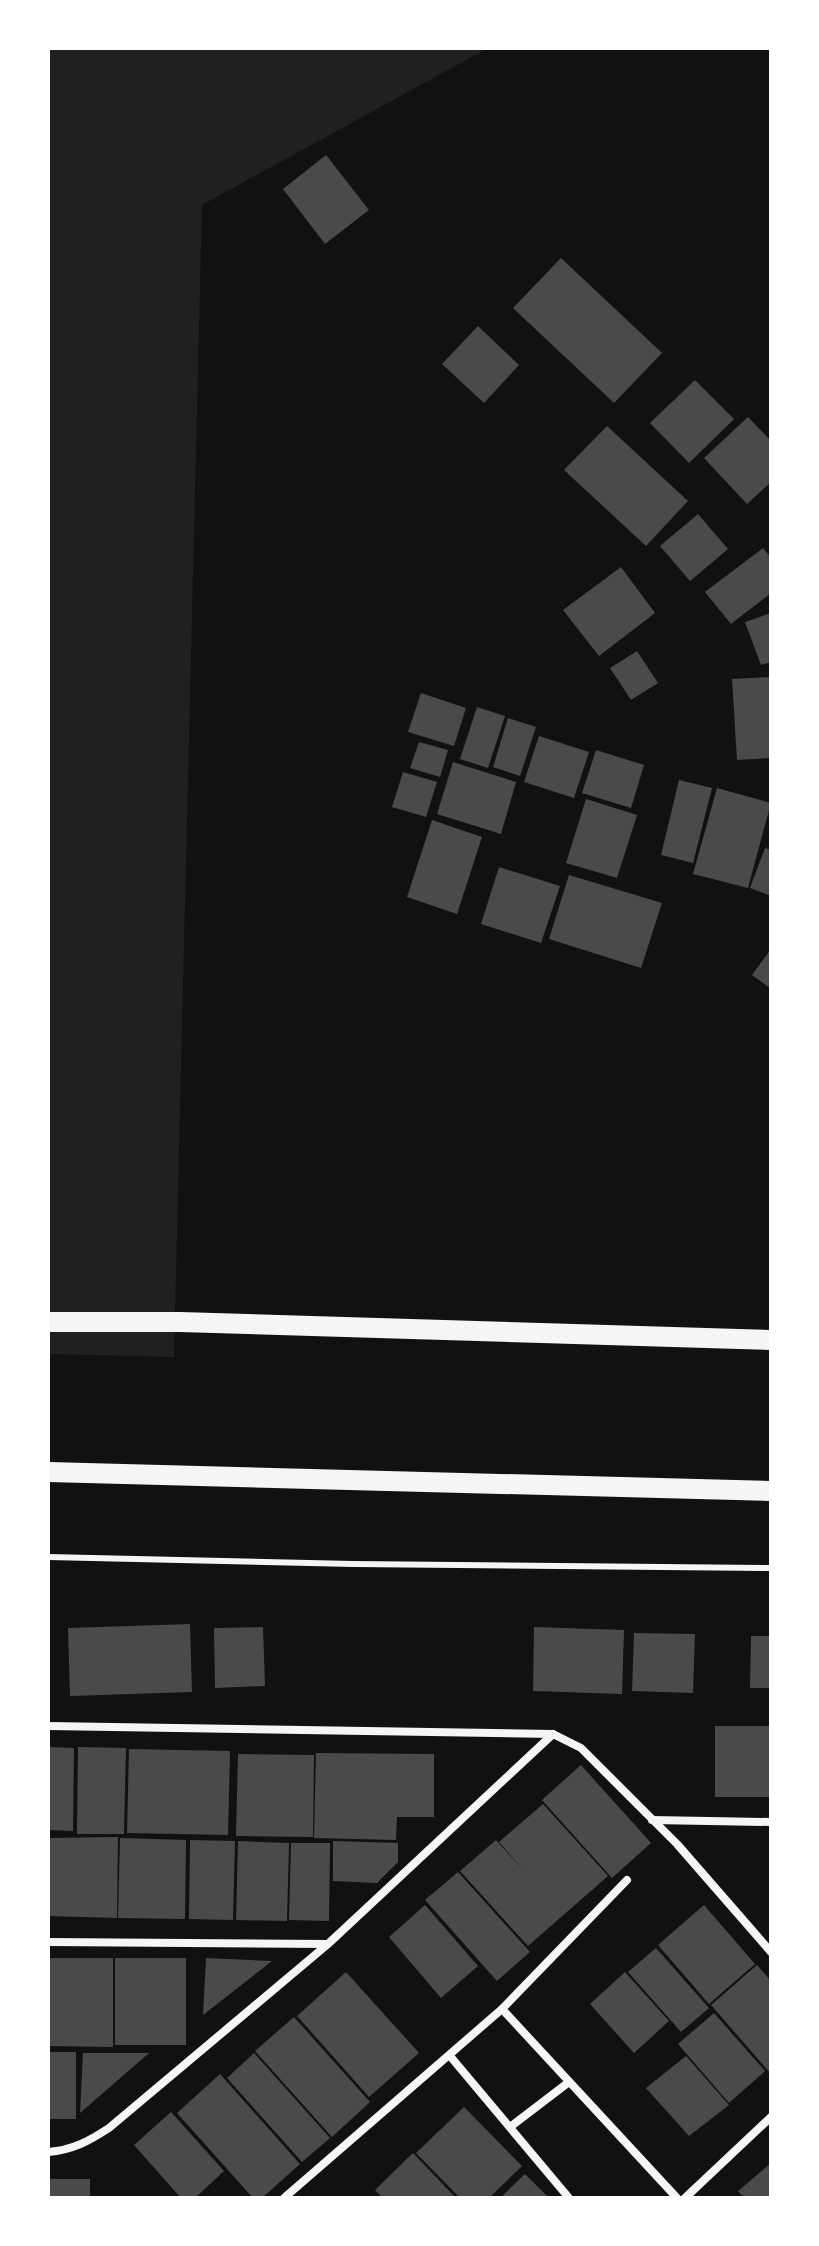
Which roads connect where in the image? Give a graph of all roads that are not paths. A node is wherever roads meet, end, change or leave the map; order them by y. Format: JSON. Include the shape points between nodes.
{"nodes":[{"id":1,"x":48,"y":1322,"type":"edge"},
{"id":2,"x":771,"y":1340,"type":"edge"},
{"id":3,"x":48,"y":1472,"type":"edge"},
{"id":4,"x":771,"y":1491,"type":"edge"},
{"id":5,"x":48,"y":1557,"type":"edge"},
{"id":6,"x":771,"y":1568,"type":"edge"},
{"id":7,"x":48,"y":1726,"type":"edge"},
{"id":8,"x":553,"y":1734,"type":"junction"},
{"id":9,"x":652,"y":1820,"type":"junction"},
{"id":10,"x":771,"y":1822,"type":"edge"},
{"id":11,"x":627,"y":1880,"type":"dead end"},
{"id":12,"x":48,"y":1942,"type":"edge"},
{"id":13,"x":328,"y":1944,"type":"junction"},
{"id":14,"x":771,"y":1952,"type":"edge"},
{"id":15,"x":502,"y":2009,"type":"junction"},
{"id":16,"x":450,"y":2056,"type":"junction"},
{"id":17,"x":569,"y":2082,"type":"junction"},
{"id":18,"x":771,"y":2117,"type":"edge"},
{"id":19,"x":510,"y":2127,"type":"junction"},
{"id":20,"x":48,"y":2152,"type":"edge"},
{"id":21,"x":284,"y":2198,"type":"edge"},
{"id":22,"x":569,"y":2198,"type":"edge"},
{"id":23,"x":677,"y":2198,"type":"edge"},
{"id":24,"x":685,"y":2198,"type":"edge"}],
"edges":[{"from":1,"to":2,"type":"main road"},
{"from":3,"to":4,"type":"main road"},
{"from":5,"to":6,"type":"lane"},
{"from":7,"to":8,"type":"street"},
{"from":8,"to":9,"type":"street","via":[[581,1748]]},
{"from":8,"to":13,"type":"street"},
{"from":9,"to":10,"type":"street"},
{"from":9,"to":14,"type":"street"},
{"from":11,"to":15,"type":"street"},
{"from":12,"to":13,"type":"street"},
{"from":13,"to":20,"type":"street","via":[[109,2128],[67,2151]]},
{"from":15,"to":16,"type":"street"},
{"from":15,"to":17,"type":"street"},
{"from":16,"to":19,"type":"street"},
{"from":16,"to":21,"type":"street"},
{"from":17,"to":19,"type":"street"},
{"from":17,"to":23,"type":"street"},
{"from":18,"to":24,"type":"street"},
{"from":19,"to":22,"type":"street"}]}
